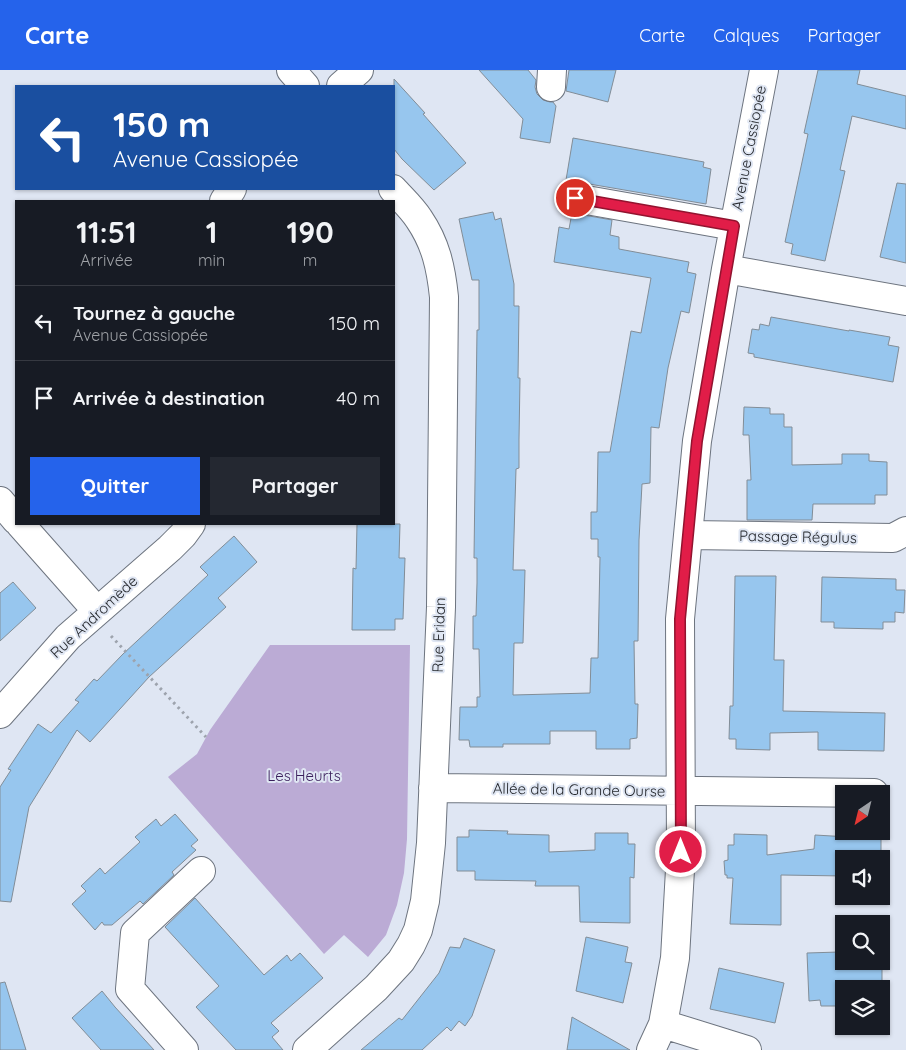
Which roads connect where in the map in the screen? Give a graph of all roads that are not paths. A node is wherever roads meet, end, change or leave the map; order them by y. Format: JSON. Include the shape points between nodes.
{"nodes":[{"id":1,"x":291,"y":70,"type":"edge"},
{"id":2,"x":359,"y":70,"type":"edge"},
{"id":3,"x":764,"y":70,"type":"edge"},
{"id":4,"x":304,"y":85,"type":"edge"},
{"id":5,"x":342,"y":85,"type":"edge"},
{"id":6,"x":394,"y":190,"type":"edge"},
{"id":7,"x":575,"y":198,"type":"dead end"},
{"id":8,"x":734,"y":226,"type":"junction"},
{"id":9,"x":726,"y":269,"type":"junction"},
{"id":10,"x":906,"y":300,"type":"edge"},
{"id":11,"x":0,"y":501,"type":"edge"},
{"id":12,"x":15,"y":519,"type":"edge"},
{"id":13,"x":21,"y":525,"type":"edge"},
{"id":14,"x":190,"y":525,"type":"edge"},
{"id":15,"x":906,"y":531,"type":"edge"},
{"id":16,"x":688,"y":535,"type":"junction"},
{"id":17,"x":95,"y":613,"type":"junction"},
{"id":18,"x":0,"y":714,"type":"edge"},
{"id":19,"x":433,"y":788,"type":"junction"},
{"id":20,"x":681,"y":791,"type":"junction"},
{"id":21,"x":835,"y":793,"type":"edge"},
{"id":22,"x":201,"y":871,"type":"dead end"},
{"id":23,"x":664,"y":1024,"type":"junction"},
{"id":24,"x":184,"y":1050,"type":"edge"},
{"id":25,"x":308,"y":1050,"type":"edge"},
{"id":26,"x":651,"y":1050,"type":"edge"},
{"id":27,"x":747,"y":1050,"type":"edge"}],
"edges":[{"from":1,"to":4,"type":"street"},
{"from":2,"to":5,"type":"street"},
{"from":3,"to":8,"type":"street","name":"Avenue Cassiopée"},
{"from":6,"to":19,"type":"street","name":"Rue Eridan","via":[[419,219],[435,249],[444,297],[441,607]]},
{"from":7,"to":8,"type":"street","name":"Avenue Cassiopée"},
{"from":8,"to":9,"type":"street","name":"Avenue Cassiopée"},
{"from":9,"to":10,"type":"street"},
{"from":9,"to":16,"type":"street","name":"Avenue Cassiopée","via":[[697,441]]},
{"from":11,"to":12,"type":"street"},
{"from":13,"to":17,"type":"street"},
{"from":14,"to":17,"type":"street","name":"Rue Andromède","via":[[170,548]]},
{"from":15,"to":16,"type":"street","name":"Passage Régulus","via":[[893,538]]},
{"from":16,"to":20,"type":"street","name":"Avenue Cassiopée","via":[[680,619]]},
{"from":17,"to":18,"type":"street","name":"Rue Andromède","via":[[68,636]]},
{"from":19,"to":20,"type":"street","name":"Allée de la Grande Ourse"},
{"from":19,"to":25,"type":"street","name":"Rue Eridan","via":[[425,901],[411,945],[376,988]]},
{"from":20,"to":21,"type":"street","name":"Allée de la Grande Ourse"},
{"from":20,"to":23,"type":"street","name":"Avenue Cassiopée","via":[[675,958]]},
{"from":22,"to":24,"type":"street","via":[[135,934],[130,990]]},
{"from":23,"to":26,"type":"street","name":"Avenue Cassiopée"},
{"from":23,"to":27,"type":"street"}]}
